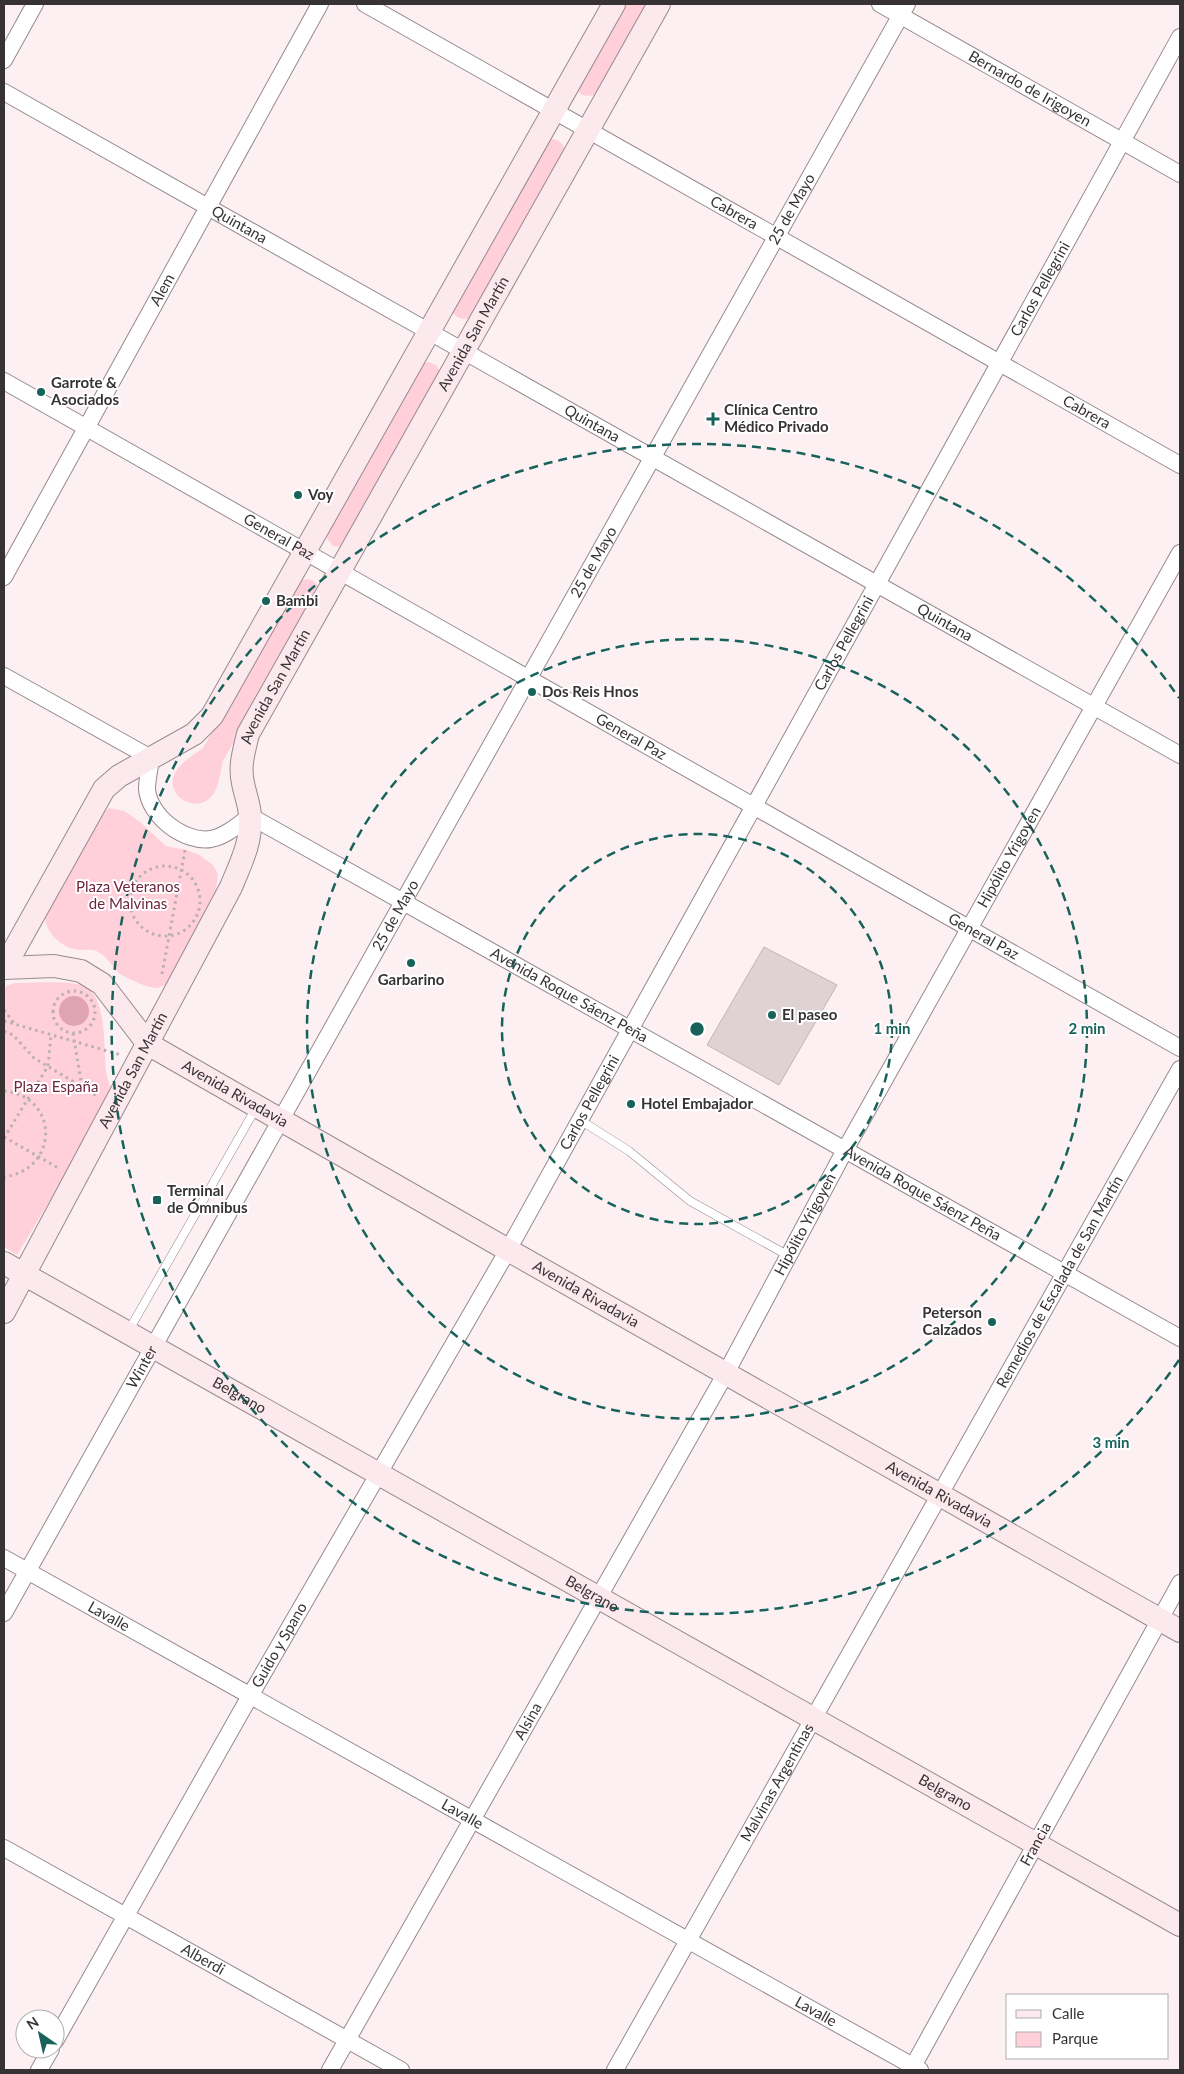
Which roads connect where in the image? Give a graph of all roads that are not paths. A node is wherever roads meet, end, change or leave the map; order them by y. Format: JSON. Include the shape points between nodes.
{"nodes":[{"id":1,"x":35,"y":4,"type":"edge"},
{"id":2,"x":320,"y":4,"type":"edge"},
{"id":3,"x":365,"y":4,"type":"edge"},
{"id":4,"x":614,"y":4,"type":"edge"},
{"id":5,"x":659,"y":4,"type":"edge"},
{"id":6,"x":880,"y":4,"type":"edge"},
{"id":7,"x":904,"y":9,"type":"edge"},
{"id":8,"x":1180,"y":37,"type":"edge"},
{"id":9,"x":4,"y":60,"type":"edge"},
{"id":10,"x":4,"y":92,"type":"edge"},
{"id":11,"x":554,"y":111,"type":"junction"},
{"id":12,"x":588,"y":130,"type":"junction"},
{"id":13,"x":1123,"y":141,"type":"junction"},
{"id":14,"x":1180,"y":174,"type":"edge"},
{"id":15,"x":208,"y":207,"type":"junction"},
{"id":16,"x":776,"y":237,"type":"junction"},
{"id":17,"x":430,"y":331,"type":"junction"},
{"id":18,"x":464,"y":351,"type":"junction"},
{"id":19,"x":1000,"y":363,"type":"junction"},
{"id":20,"x":4,"y":381,"type":"edge"},
{"id":21,"x":86,"y":427,"type":"junction"},
{"id":22,"x":652,"y":457,"type":"junction"},
{"id":23,"x":1180,"y":465,"type":"edge"},
{"id":24,"x":306,"y":552,"type":"junction"},
{"id":25,"x":1180,"y":553,"type":"edge"},
{"id":26,"x":340,"y":572,"type":"junction"},
{"id":27,"x":4,"y":577,"type":"edge"},
{"id":28,"x":877,"y":584,"type":"junction"},
{"id":29,"x":4,"y":676,"type":"edge"},
{"id":30,"x":528,"y":678,"type":"junction"},
{"id":31,"x":1094,"y":706,"type":"junction"},
{"id":32,"x":1180,"y":755,"type":"edge"},
{"id":33,"x":151,"y":758,"type":"junction"},
{"id":34,"x":754,"y":806,"type":"junction"},
{"id":35,"x":250,"y":816,"type":"junction"},
{"id":36,"x":403,"y":902,"type":"junction"},
{"id":37,"x":970,"y":928,"type":"junction"},
{"id":38,"x":4,"y":968,"type":"edge"},
{"id":39,"x":630,"y":1029,"type":"junction"},
{"id":40,"x":1180,"y":1048,"type":"edge"},
{"id":41,"x":144,"y":1052,"type":"junction"},
{"id":42,"x":1180,"y":1070,"type":"edge"},
{"id":43,"x":257,"y":1105,"type":"junction"},
{"id":44,"x":281,"y":1119,"type":"junction"},
{"id":45,"x":580,"y":1120,"type":"junction"},
{"id":46,"x":845,"y":1150,"type":"junction"},
{"id":47,"x":508,"y":1250,"type":"junction"},
{"id":48,"x":789,"y":1256,"type":"junction"},
{"id":49,"x":4,"y":1262,"type":"edge"},
{"id":50,"x":1066,"y":1273,"type":"junction"},
{"id":51,"x":25,"y":1274,"type":"junction"},
{"id":52,"x":4,"y":1312,"type":"edge"},
{"id":53,"x":128,"y":1332,"type":"junction"},
{"id":54,"x":1180,"y":1338,"type":"edge"},
{"id":55,"x":154,"y":1346,"type":"junction"},
{"id":56,"x":726,"y":1373,"type":"junction"},
{"id":57,"x":380,"y":1474,"type":"junction"},
{"id":58,"x":941,"y":1496,"type":"junction"},
{"id":59,"x":4,"y":1558,"type":"edge"},
{"id":60,"x":27,"y":1571,"type":"junction"},
{"id":61,"x":1180,"y":1583,"type":"edge"},
{"id":62,"x":599,"y":1597,"type":"junction"},
{"id":63,"x":4,"y":1613,"type":"edge"},
{"id":64,"x":1160,"y":1619,"type":"junction"},
{"id":65,"x":1180,"y":1631,"type":"edge"},
{"id":66,"x":250,"y":1696,"type":"junction"},
{"id":67,"x":814,"y":1719,"type":"junction"},
{"id":68,"x":472,"y":1820,"type":"junction"},
{"id":69,"x":1036,"y":1844,"type":"junction"},
{"id":70,"x":4,"y":1848,"type":"edge"},
{"id":71,"x":126,"y":1917,"type":"junction"},
{"id":72,"x":1180,"y":1925,"type":"edge"},
{"id":73,"x":688,"y":1941,"type":"junction"},
{"id":74,"x":65,"y":2024,"type":"edge"},
{"id":75,"x":347,"y":2040,"type":"junction"},
{"id":76,"x":45,"y":2059,"type":"edge"},
{"id":77,"x":915,"y":2069,"type":"edge"},
{"id":78,"x":38,"y":2070,"type":"edge"},
{"id":79,"x":330,"y":2070,"type":"edge"},
{"id":80,"x":401,"y":2070,"type":"edge"},
{"id":81,"x":615,"y":2070,"type":"edge"}],
"edges":[{"from":1,"to":9,"type":"street"},
{"from":2,"to":15,"type":"street","name":"Alem"},
{"from":3,"to":11,"type":"street","name":"Cabrera"},
{"from":4,"to":11,"type":"main road"},
{"from":5,"to":12,"type":"main road","name":"Avenida San Martín"},
{"from":6,"to":7,"type":"street","name":"Bernardo de Irigoyen"},
{"from":7,"to":13,"type":"street","name":"Bernardo de Irigoyen"},
{"from":7,"to":16,"type":"street","name":"25 de Mayo"},
{"from":8,"to":13,"type":"street","name":"Carlos Pellegrini"},
{"from":10,"to":15,"type":"street","name":"Quintana"},
{"from":11,"to":12,"type":"street","name":"Cabrera"},
{"from":11,"to":17,"type":"main road"},
{"from":12,"to":16,"type":"street","name":"Cabrera"},
{"from":12,"to":18,"type":"main road","name":"Avenida San Martín"},
{"from":13,"to":14,"type":"street","name":"Bernardo de Irigoyen"},
{"from":13,"to":19,"type":"street","name":"Carlos Pellegrini"},
{"from":15,"to":17,"type":"street","name":"Quintana"},
{"from":15,"to":21,"type":"street","name":"Alem"},
{"from":16,"to":19,"type":"street","name":"Cabrera"},
{"from":16,"to":22,"type":"street","name":"25 de Mayo"},
{"from":17,"to":18,"type":"street","name":"Quintana"},
{"from":17,"to":24,"type":"main road"},
{"from":18,"to":22,"type":"street","name":"Quintana"},
{"from":18,"to":26,"type":"main road","name":"Avenida San Martín"},
{"from":19,"to":23,"type":"street","name":"Cabrera"},
{"from":19,"to":28,"type":"street","name":"Carlos Pellegrini"},
{"from":20,"to":21,"type":"street","name":"General Paz"},
{"from":21,"to":24,"type":"street","name":"General Paz"},
{"from":21,"to":27,"type":"street","name":"Alem"},
{"from":22,"to":28,"type":"street","name":"Quintana"},
{"from":22,"to":30,"type":"street","name":"25 de Mayo"},
{"from":24,"to":26,"type":"street","name":"General Paz"},
{"from":24,"to":33,"type":"main road","via":[[212,716],[194,734]]},
{"from":25,"to":31,"type":"street","name":"Hipólito Yrigoyen"},
{"from":26,"to":30,"type":"street","name":"General Paz"},
{"from":26,"to":35,"type":"main road","name":"Avenida San Martín","via":[[248,734],[241,761]]},
{"from":28,"to":31,"type":"street","name":"Quintana"},
{"from":28,"to":34,"type":"street","name":"Carlos Pellegrini"},
{"from":29,"to":33,"type":"street"},
{"from":30,"to":34,"type":"street","name":"General Paz"},
{"from":30,"to":36,"type":"street","name":"25 de Mayo"},
{"from":31,"to":32,"type":"street","name":"Quintana"},
{"from":31,"to":37,"type":"street","name":"Hipólito Yrigoyen"},
{"from":33,"to":35,"type":"street","via":[[147,790],[154,811],[168,826],[194,838],[210,839],[228,832]]},
{"from":33,"to":38,"type":"main road","via":[[119,776],[104,789]]},
{"from":34,"to":37,"type":"street","name":"General Paz"},
{"from":34,"to":39,"type":"street","name":"Carlos Pellegrini"},
{"from":35,"to":36,"type":"street","name":"Avenida Roque Sáenz Peña"},
{"from":35,"to":41,"type":"main road","name":"Avenida San Martín","via":[[245,851],[231,887]]},
{"from":36,"to":39,"type":"street","name":"Avenida Roque Sáenz Peña"},
{"from":36,"to":44,"type":"street","name":"25 de Mayo"},
{"from":37,"to":40,"type":"street","name":"General Paz"},
{"from":37,"to":46,"type":"street","name":"Hipólito Yrigoyen"},
{"from":38,"to":41,"type":"main road","name":"Avenida Rivadavia","via":[[54,966],[81,971],[102,984]]},
{"from":39,"to":45,"type":"street","name":"Carlos Pellegrini"},
{"from":39,"to":46,"type":"street","name":"Avenida Roque Sáenz Peña"},
{"from":41,"to":43,"type":"main road","name":"Avenida Rivadavia"},
{"from":41,"to":51,"type":"main road","name":"Avenida San Martín"},
{"from":42,"to":50,"type":"street","name":"Remedios de Escalada de San Martín"},
{"from":43,"to":44,"type":"main road","name":"Avenida Rivadavia"},
{"from":43,"to":53,"type":"lane"},
{"from":44,"to":47,"type":"main road","name":"Avenida Rivadavia"},
{"from":44,"to":55,"type":"street","name":"Winter"},
{"from":45,"to":47,"type":"street","name":"Carlos Pellegrini"},
{"from":45,"to":48,"type":"lane","via":[[629,1151],[690,1201]]},
{"from":46,"to":48,"type":"street","name":"Hipólito Yrigoyen"},
{"from":46,"to":50,"type":"street","name":"Avenida Roque Sáenz Peña"},
{"from":47,"to":56,"type":"main road","name":"Avenida Rivadavia"},
{"from":47,"to":57,"type":"street","name":"Guido y Spano"},
{"from":48,"to":56,"type":"street","name":"Hipólito Yrigoyen"},
{"from":49,"to":51,"type":"main road","name":"Belgrano"},
{"from":50,"to":54,"type":"street","name":"Avenida Roque Sáenz Peña"},
{"from":50,"to":58,"type":"street","name":"Remedios de Escalada de San Martín"},
{"from":51,"to":52,"type":"main road","name":"Avenida San Martín"},
{"from":51,"to":53,"type":"main road","name":"Belgrano"},
{"from":53,"to":55,"type":"main road","name":"Belgrano"},
{"from":55,"to":57,"type":"main road","name":"Belgrano"},
{"from":55,"to":60,"type":"street","name":"Winter"},
{"from":56,"to":58,"type":"main road","name":"Avenida Rivadavia"},
{"from":56,"to":62,"type":"street","name":"Alsina"},
{"from":57,"to":62,"type":"main road","name":"Belgrano"},
{"from":57,"to":66,"type":"street","name":"Guido y Spano"},
{"from":58,"to":64,"type":"main road","name":"Avenida Rivadavia"},
{"from":58,"to":67,"type":"street","name":"Malvinas Argentinas"},
{"from":59,"to":60,"type":"street","name":"Lavalle"},
{"from":60,"to":63,"type":"street","name":"Winter"},
{"from":60,"to":66,"type":"street","name":"Lavalle"},
{"from":61,"to":64,"type":"street","name":"Francia"},
{"from":62,"to":67,"type":"main road","name":"Belgrano"},
{"from":62,"to":68,"type":"street","name":"Alsina"},
{"from":64,"to":65,"type":"main road","name":"Avenida Rivadavia"},
{"from":64,"to":69,"type":"street","name":"Francia"},
{"from":66,"to":68,"type":"street","name":"Lavalle"},
{"from":66,"to":71,"type":"street","name":"Guido y Spano"},
{"from":67,"to":69,"type":"main road","name":"Belgrano"},
{"from":67,"to":73,"type":"street","name":"Malvinas Argentinas"},
{"from":68,"to":73,"type":"street","name":"Lavalle"},
{"from":68,"to":75,"type":"street","name":"Alsina"},
{"from":69,"to":72,"type":"main road","name":"Belgrano"},
{"from":69,"to":77,"type":"street","name":"Francia"},
{"from":70,"to":71,"type":"street","name":"Alberdi"},
{"from":71,"to":74,"type":"street","name":"Guido y Spano"},
{"from":71,"to":75,"type":"street","name":"Alberdi"},
{"from":73,"to":77,"type":"street","name":"Lavalle"},
{"from":73,"to":81,"type":"street","name":"Malvinas Argentinas"},
{"from":75,"to":79,"type":"street","name":"Alsina"},
{"from":75,"to":80,"type":"street","name":"Alberdi"},
{"from":76,"to":78,"type":"street"}]}
